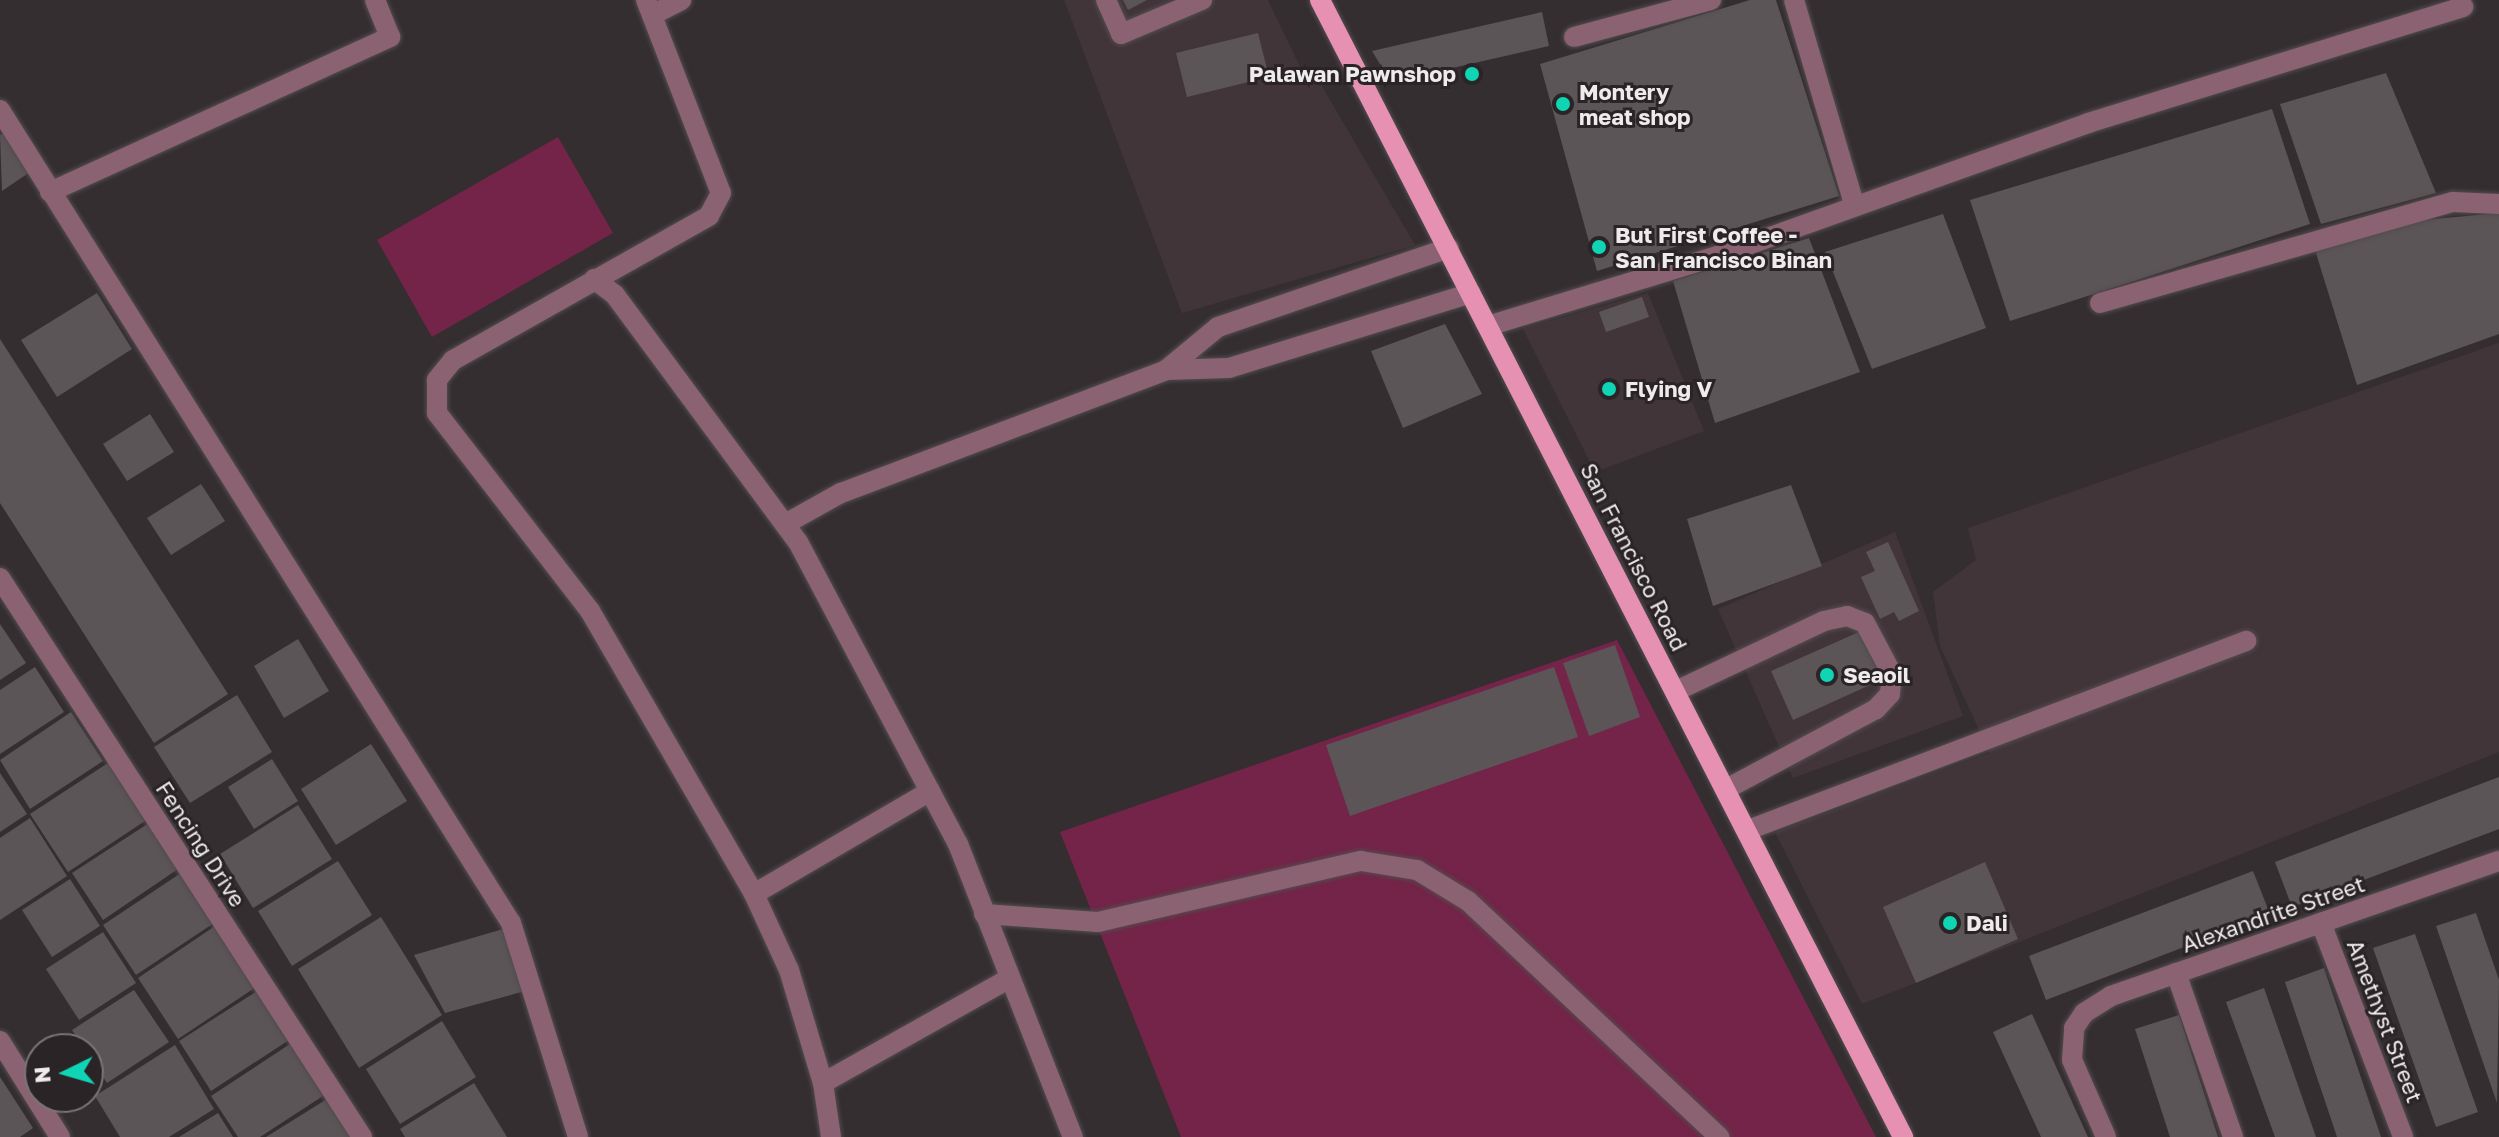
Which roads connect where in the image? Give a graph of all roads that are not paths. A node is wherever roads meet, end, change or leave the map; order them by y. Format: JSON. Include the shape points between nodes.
{"nodes":[{"id":1,"x":375,"y":0,"type":"edge"},
{"id":2,"x":681,"y":0,"type":"edge"},
{"id":3,"x":1106,"y":0,"type":"edge"},
{"id":4,"x":1202,"y":0,"type":"edge"},
{"id":5,"x":1320,"y":0,"type":"edge"},
{"id":6,"x":1711,"y":0,"type":"edge"},
{"id":7,"x":1794,"y":0,"type":"edge"},
{"id":8,"x":649,"y":7,"type":"edge"},
{"id":9,"x":2463,"y":7,"type":"dead end"},
{"id":10,"x":1574,"y":37,"type":"dead end"},
{"id":11,"x":0,"y":110,"type":"edge"},
{"id":12,"x":50,"y":192,"type":"junction"},
{"id":13,"x":1854,"y":204,"type":"junction"},
{"id":14,"x":2499,"y":204,"type":"edge"},
{"id":15,"x":1449,"y":248,"type":"junction"},
{"id":16,"x":594,"y":279,"type":"junction"},
{"id":17,"x":1471,"y":293,"type":"junction"},
{"id":18,"x":2100,"y":303,"type":"dead end"},
{"id":19,"x":1488,"y":326,"type":"junction"},
{"id":20,"x":1166,"y":370,"type":"junction"},
{"id":21,"x":787,"y":523,"type":"junction"},
{"id":22,"x":0,"y":578,"type":"edge"},
{"id":23,"x":8,"y":606,"type":"edge"},
{"id":24,"x":2246,"y":641,"type":"dead end"},
{"id":25,"x":1676,"y":691,"type":"junction"},
{"id":26,"x":1726,"y":789,"type":"junction"},
{"id":27,"x":930,"y":791,"type":"junction"},
{"id":28,"x":1748,"y":830,"type":"junction"},
{"id":29,"x":2499,"y":861,"type":"edge"},
{"id":30,"x":754,"y":894,"type":"junction"},
{"id":31,"x":984,"y":914,"type":"junction"},
{"id":32,"x":2321,"y":923,"type":"junction"},
{"id":33,"x":2176,"y":973,"type":"junction"},
{"id":34,"x":1010,"y":978,"type":"junction"},
{"id":35,"x":0,"y":1041,"type":"edge"},
{"id":36,"x":823,"y":1083,"type":"junction"},
{"id":37,"x":60,"y":1137,"type":"edge"},
{"id":38,"x":362,"y":1137,"type":"edge"},
{"id":39,"x":578,"y":1137,"type":"edge"},
{"id":40,"x":831,"y":1137,"type":"edge"},
{"id":41,"x":1073,"y":1137,"type":"edge"},
{"id":42,"x":1719,"y":1137,"type":"edge"},
{"id":43,"x":1903,"y":1137,"type":"edge"},
{"id":44,"x":2106,"y":1137,"type":"edge"},
{"id":45,"x":2233,"y":1137,"type":"edge"},
{"id":46,"x":2403,"y":1137,"type":"edge"}],
"edges":[{"from":1,"to":12,"type":"street","via":[[390,37]]},
{"from":2,"to":8,"type":"street"},
{"from":3,"to":4,"type":"street","via":[[1121,34]]},
{"from":5,"to":15,"type":"main road","name":"San Francisco Road"},
{"from":6,"to":10,"type":"street"},
{"from":7,"to":13,"type":"street"},
{"from":8,"to":16,"type":"street","via":[[721,193],[709,216]]},
{"from":9,"to":13,"type":"street","via":[[2088,123]]},
{"from":11,"to":12,"type":"street"},
{"from":12,"to":39,"type":"street","via":[[511,923]]},
{"from":13,"to":19,"type":"street","via":[[1717,256]]},
{"from":14,"to":18,"type":"street","via":[[2453,202]]},
{"from":15,"to":17,"type":"main road","name":"San Francisco Road"},
{"from":15,"to":20,"type":"street","via":[[1218,327]]},
{"from":16,"to":21,"type":"street","via":[[615,295]]},
{"from":16,"to":30,"type":"street","via":[[453,360],[437,380],[437,413],[590,611]]},
{"from":17,"to":19,"type":"main road","name":"San Francisco Road"},
{"from":17,"to":20,"type":"street","via":[[1229,368]]},
{"from":19,"to":25,"type":"main road","name":"San Francisco Road"},
{"from":20,"to":21,"type":"street","via":[[841,493]]},
{"from":21,"to":27,"type":"street"},
{"from":22,"to":23,"type":"street","name":"Fencing Drive"},
{"from":23,"to":38,"type":"street","name":"Fencing Drive"},
{"from":24,"to":28,"type":"street"},
{"from":25,"to":26,"type":"main road","name":"San Francisco Road"},
{"from":25,"to":26,"type":"street","via":[[1824,621],[1847,616],[1865,623],[1892,674],[1890,694],[1876,709]]},
{"from":26,"to":28,"type":"main road","name":"San Francisco Road"},
{"from":27,"to":30,"type":"street"},
{"from":27,"to":31,"type":"street","via":[[958,844]]},
{"from":28,"to":43,"type":"main road","name":"San Francisco Road"},
{"from":29,"to":32,"type":"street","name":"Alexandrite Street"},
{"from":30,"to":36,"type":"street","via":[[789,970]]},
{"from":31,"to":34,"type":"street"},
{"from":31,"to":42,"type":"street","via":[[1098,922],[1361,861],[1417,870],[1468,901]]},
{"from":32,"to":33,"type":"street","name":"Alexandrite Street"},
{"from":32,"to":46,"type":"street","name":"Amethyst Street"},
{"from":33,"to":44,"type":"street","name":"Alexandrite Street","via":[[2111,996],[2084,1013],[2074,1028],[2072,1060]]},
{"from":33,"to":45,"type":"street"},
{"from":34,"to":36,"type":"street"},
{"from":34,"to":41,"type":"street"},
{"from":35,"to":37,"type":"street"},
{"from":36,"to":40,"type":"street"}]}
